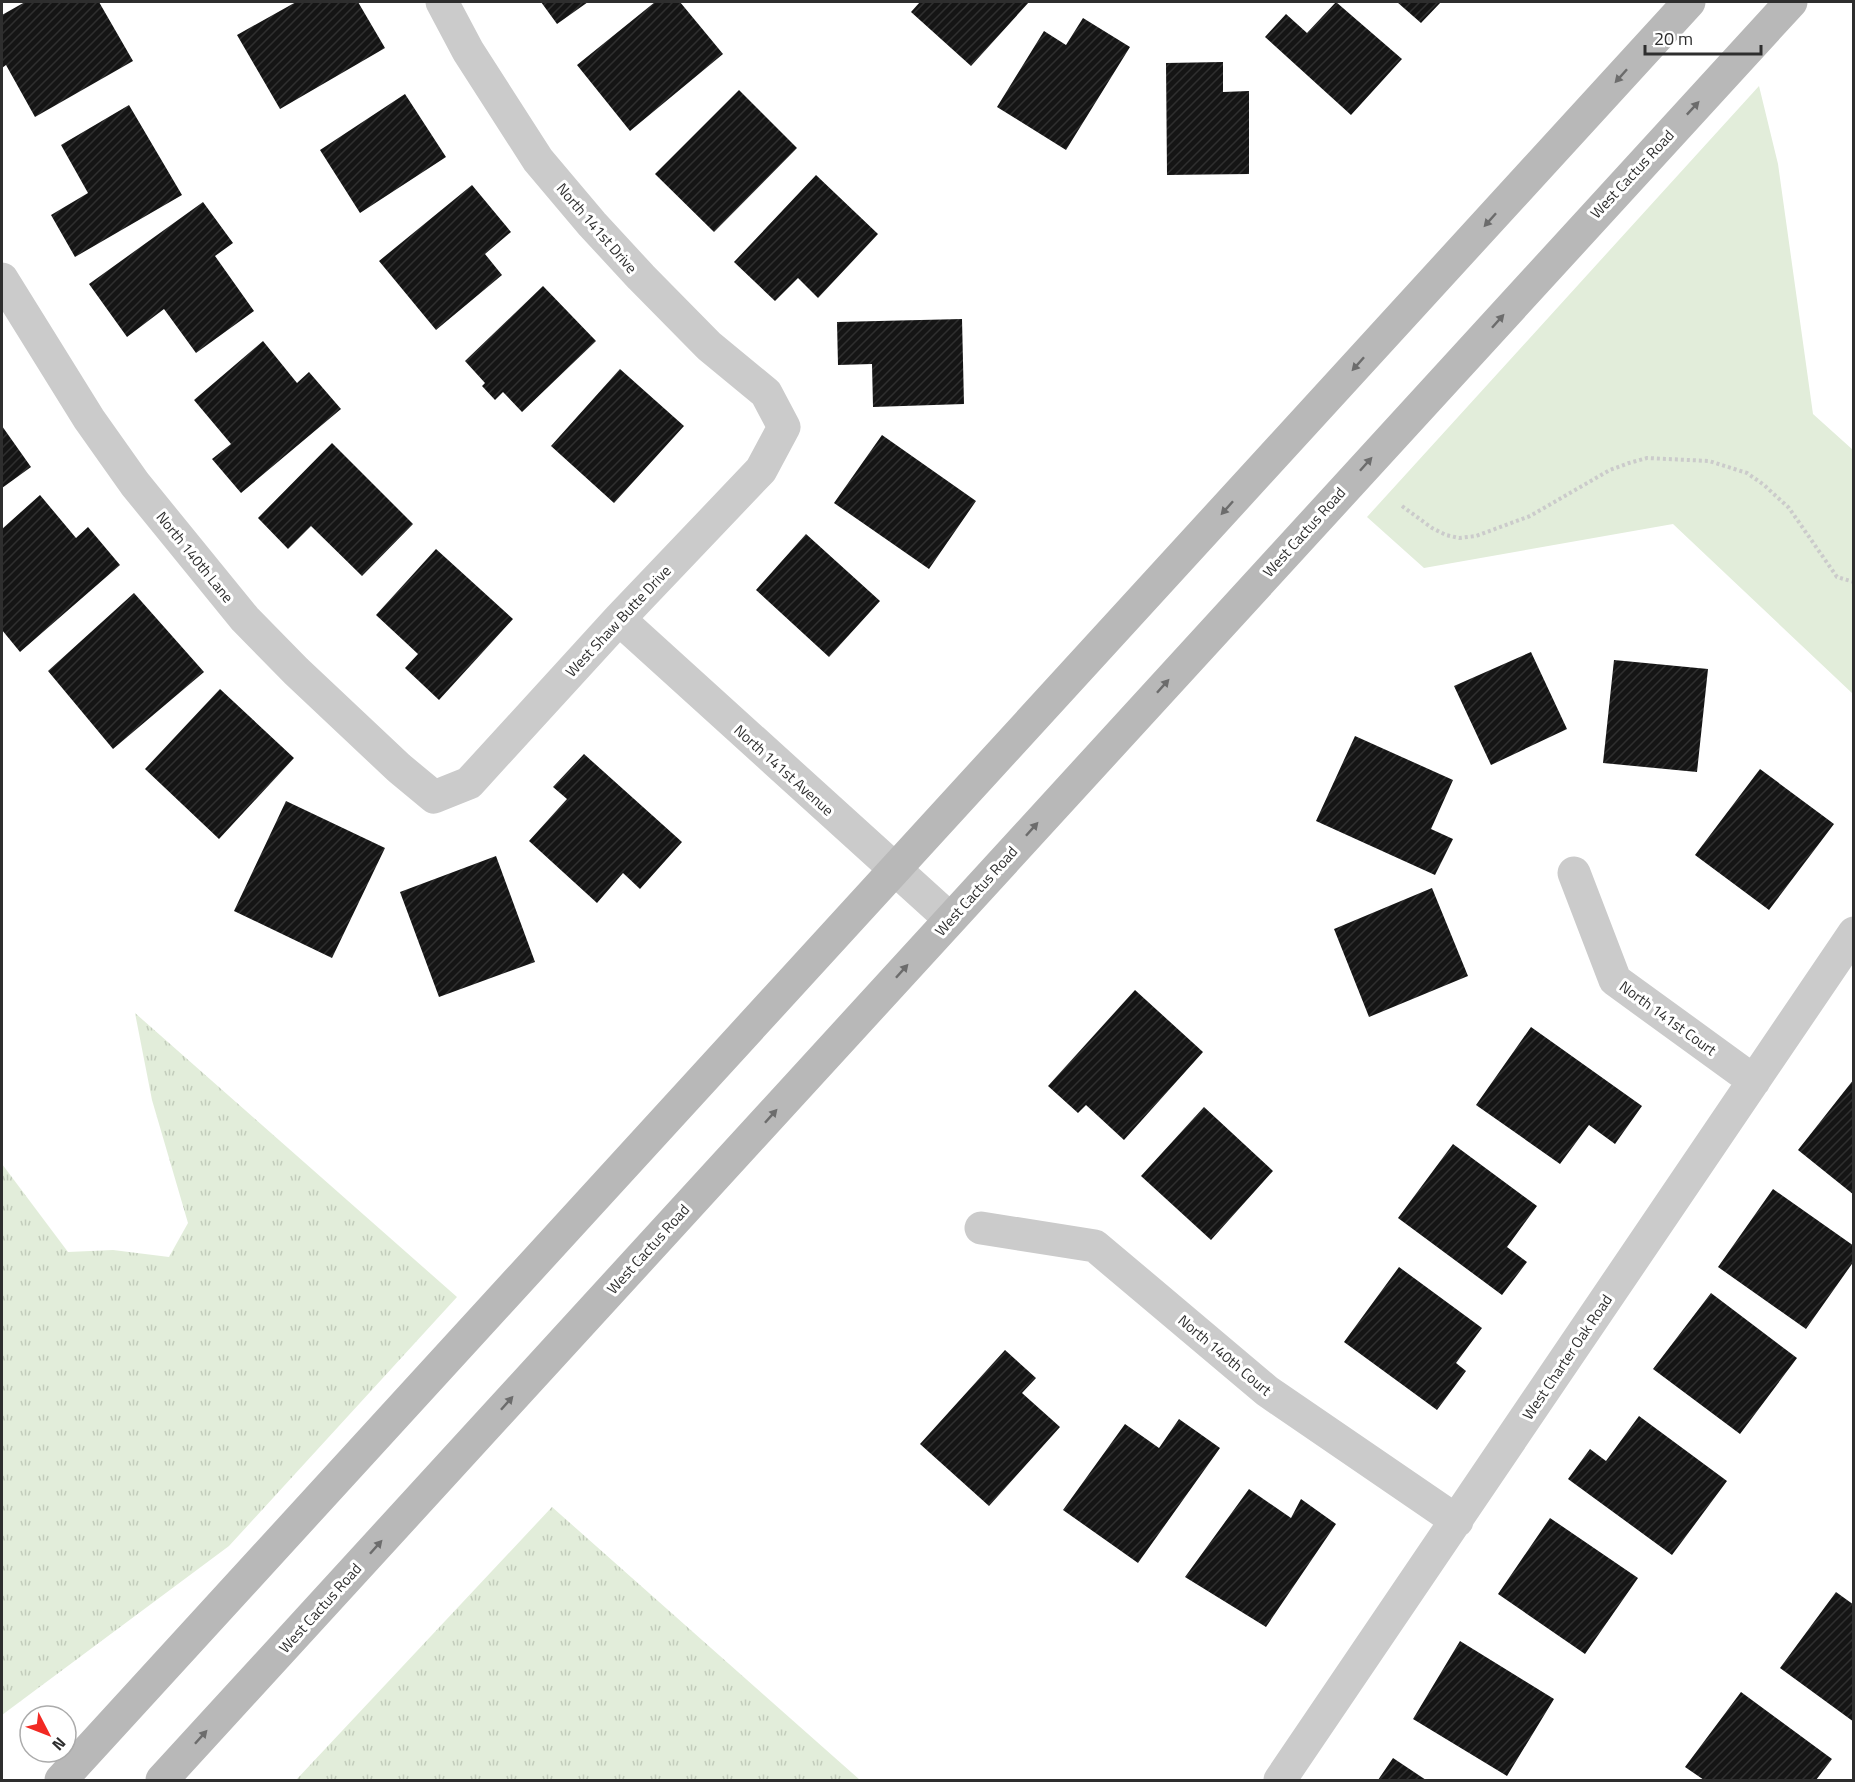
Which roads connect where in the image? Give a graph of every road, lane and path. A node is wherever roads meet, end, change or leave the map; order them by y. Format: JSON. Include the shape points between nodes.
{"nodes":[{"id":1,"x":442,"y":2,"type":"edge"},
{"id":2,"x":1689,"y":2,"type":"edge"},
{"id":3,"x":1791,"y":2,"type":"edge"},
{"id":4,"x":2,"y":279,"type":"edge"},
{"id":5,"x":784,"y":427,"type":"joint"},
{"id":6,"x":1402,"y":506,"type":"dead end"},
{"id":7,"x":1854,"y":582,"type":"edge"},
{"id":8,"x":619,"y":619,"type":"junction"},
{"id":9,"x":434,"y":797,"type":"joint"},
{"id":10,"x":895,"y":870,"type":"junction"},
{"id":11,"x":1574,"y":873,"type":"dead end"},
{"id":12,"x":950,"y":919,"type":"junction"},
{"id":13,"x":1854,"y":933,"type":"edge"},
{"id":14,"x":1754,"y":1082,"type":"junction"},
{"id":15,"x":981,"y":1228,"type":"dead end"},
{"id":16,"x":1457,"y":1521,"type":"junction"},
{"id":17,"x":61,"y":1780,"type":"edge"},
{"id":18,"x":162,"y":1780,"type":"edge"},
{"id":19,"x":1280,"y":1780,"type":"edge"}],
"edges":[{"from":1,"to":5,"type":"street","name":"North 141st Drive","via":[[468,51],[538,159],[641,277],[709,346],[766,393]]},
{"from":2,"to":10,"type":"main road","one_way":true},
{"from":12,"to":3,"type":"main road","name":"West Cactus Road","one_way":true},
{"from":4,"to":9,"type":"street","name":"North 140th Lane","via":[[89,419],[135,484],[244,619],[364,736]]},
{"from":5,"to":8,"type":"street","name":"West Shaw Butte Drive","via":[[761,470]]},
{"from":6,"to":7,"type":"path","via":[[1446,535],[1476,536],[1530,516],[1629,463],[1647,458],[1709,461],[1747,473],[1764,485],[1789,508],[1838,577]]},
{"from":8,"to":9,"type":"street","name":"West Shaw Butte Drive","via":[[469,783]]},
{"from":8,"to":10,"type":"street","name":"North 141st Avenue"},
{"from":10,"to":12,"type":"street","name":"North 141st Avenue"},
{"from":10,"to":17,"type":"main road"},
{"from":11,"to":14,"type":"street","name":"North 141st Court","via":[[1616,980]]},
{"from":18,"to":12,"type":"main road","name":"West Cactus Road","one_way":true},
{"from":13,"to":14,"type":"street","name":"West Charter Oak Road"},
{"from":14,"to":16,"type":"street","name":"West Charter Oak Road"},
{"from":15,"to":16,"type":"street","name":"North 140th Court","via":[[1095,1246],[1267,1391]]},
{"from":16,"to":19,"type":"street","name":"West Charter Oak Road"}]}
